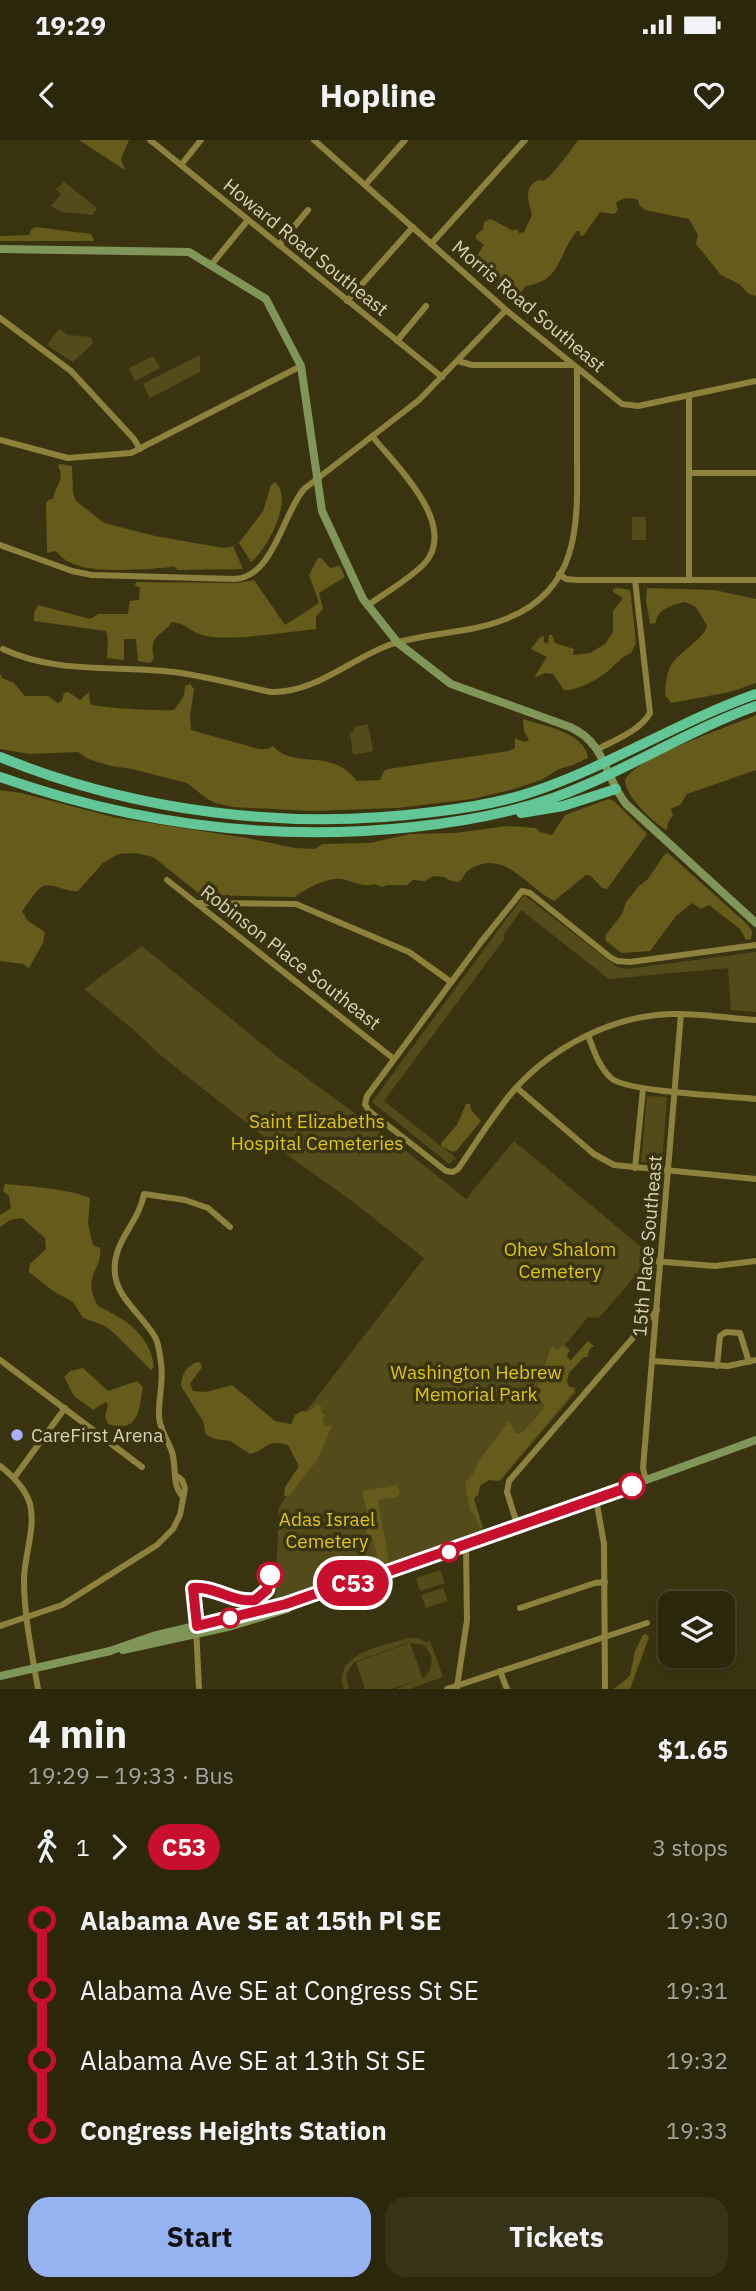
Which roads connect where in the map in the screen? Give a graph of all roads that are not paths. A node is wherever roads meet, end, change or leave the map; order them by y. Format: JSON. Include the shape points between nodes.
{"nodes":[{"id":1,"x":150,"y":140,"type":"edge"},
{"id":2,"x":201,"y":140,"type":"edge"},
{"id":3,"x":314,"y":140,"type":"edge"},
{"id":4,"x":405,"y":140,"type":"edge"},
{"id":5,"x":525,"y":140,"type":"edge"},
{"id":6,"x":322,"y":143,"type":"edge"},
{"id":7,"x":181,"y":165,"type":"junction"},
{"id":8,"x":365,"y":184,"type":"junction"},
{"id":9,"x":308,"y":210,"type":"dead end"},
{"id":10,"x":248,"y":220,"type":"junction"},
{"id":11,"x":413,"y":227,"type":"junction"},
{"id":12,"x":431,"y":244,"type":"junction"},
{"id":13,"x":279,"y":245,"type":"junction"},
{"id":14,"x":0,"y":249,"type":"edge"},
{"id":15,"x":211,"y":265,"type":"junction"},
{"id":16,"x":347,"y":300,"type":"junction"},
{"id":17,"x":426,"y":306,"type":"dead end"},
{"id":18,"x":506,"y":310,"type":"junction"},
{"id":19,"x":0,"y":318,"type":"edge"},
{"id":20,"x":397,"y":341,"type":"junction"},
{"id":21,"x":458,"y":361,"type":"junction"},
{"id":22,"x":301,"y":366,"type":"junction"},
{"id":23,"x":575,"y":367,"type":"junction"},
{"id":24,"x":442,"y":377,"type":"junction"},
{"id":25,"x":756,"y":381,"type":"edge"},
{"id":26,"x":689,"y":396,"type":"junction"},
{"id":27,"x":372,"y":436,"type":"junction"},
{"id":28,"x":0,"y":439,"type":"edge"},
{"id":29,"x":140,"y":449,"type":"junction"},
{"id":30,"x":690,"y":473,"type":"junction"},
{"id":31,"x":756,"y":473,"type":"edge"},
{"id":32,"x":317,"y":477,"type":"junction"},
{"id":33,"x":0,"y":545,"type":"edge"},
{"id":34,"x":559,"y":574,"type":"junction"},
{"id":35,"x":635,"y":580,"type":"junction"},
{"id":36,"x":689,"y":580,"type":"junction"},
{"id":37,"x":756,"y":580,"type":"edge"},
{"id":38,"x":367,"y":606,"type":"junction"},
{"id":39,"x":398,"y":643,"type":"junction"},
{"id":40,"x":4,"y":649,"type":"dead end"},
{"id":41,"x":756,"y":694,"type":"edge"},
{"id":42,"x":756,"y":706,"type":"edge"},
{"id":43,"x":598,"y":749,"type":"junction"},
{"id":44,"x":0,"y":757,"type":"edge"},
{"id":45,"x":607,"y":768,"type":"junction"},
{"id":46,"x":0,"y":778,"type":"edge"},
{"id":47,"x":616,"y":789,"type":"junction"},
{"id":48,"x":483,"y":817,"type":"junction"},
{"id":49,"x":167,"y":880,"type":"dead end"},
{"id":50,"x":198,"y":903,"type":"junction"},
{"id":51,"x":756,"y":923,"type":"edge"},
{"id":52,"x":756,"y":945,"type":"edge"},
{"id":53,"x":452,"y":982,"type":"junction"},
{"id":54,"x":681,"y":1014,"type":"junction"},
{"id":55,"x":756,"y":1020,"type":"edge"},
{"id":56,"x":588,"y":1035,"type":"junction"},
{"id":57,"x":394,"y":1059,"type":"junction"},
{"id":58,"x":517,"y":1088,"type":"junction"},
{"id":59,"x":643,"y":1089,"type":"junction"},
{"id":60,"x":676,"y":1091,"type":"junction"},
{"id":61,"x":756,"y":1099,"type":"edge"},
{"id":62,"x":635,"y":1168,"type":"junction"},
{"id":63,"x":669,"y":1171,"type":"junction"},
{"id":64,"x":756,"y":1180,"type":"edge"},
{"id":65,"x":230,"y":1227,"type":"dead end"},
{"id":66,"x":657,"y":1261,"type":"junction"},
{"id":67,"x":756,"y":1261,"type":"edge"},
{"id":68,"x":657,"y":1310,"type":"junction"},
{"id":69,"x":0,"y":1360,"type":"edge"},
{"id":70,"x":652,"y":1361,"type":"junction"},
{"id":71,"x":752,"y":1361,"type":"edge"},
{"id":72,"x":717,"y":1366,"type":"junction"},
{"id":73,"x":65,"y":1408,"type":"junction"},
{"id":74,"x":756,"y":1440,"type":"edge"},
{"id":75,"x":0,"y":1466,"type":"edge"},
{"id":76,"x":142,"y":1466,"type":"dead end"},
{"id":77,"x":15,"y":1478,"type":"junction"},
{"id":78,"x":646,"y":1481,"type":"junction"},
{"id":79,"x":596,"y":1499,"type":"junction"},
{"id":80,"x":518,"y":1527,"type":"junction"},
{"id":81,"x":466,"y":1546,"type":"junction"},
{"id":82,"x":605,"y":1582,"type":"junction"},
{"id":83,"x":520,"y":1608,"type":"dead end"},
{"id":84,"x":27,"y":1618,"type":"junction"},
{"id":85,"x":647,"y":1623,"type":"dead end"},
{"id":86,"x":0,"y":1626,"type":"edge"},
{"id":87,"x":197,"y":1630,"type":"junction"},
{"id":88,"x":606,"y":1636,"type":"junction"},
{"id":89,"x":35,"y":1668,"type":"junction"},
{"id":90,"x":500,"y":1671,"type":"junction"},
{"id":91,"x":0,"y":1676,"type":"edge"},
{"id":92,"x":457,"y":1687,"type":"edge"},
{"id":93,"x":38,"y":1689,"type":"edge"},
{"id":94,"x":199,"y":1689,"type":"edge"},
{"id":95,"x":447,"y":1689,"type":"edge"},
{"id":96,"x":507,"y":1689,"type":"edge"},
{"id":97,"x":605,"y":1689,"type":"edge"}],
"edges":[{"from":1,"to":7,"type":"street","name":"Howard Road Southeast"},
{"from":2,"to":7,"type":"street"},
{"from":3,"to":6,"type":"street","name":"Morris Road Southeast"},
{"from":4,"to":8,"type":"street"},
{"from":5,"to":12,"type":"street"},
{"from":6,"to":8,"type":"street","name":"Morris Road Southeast"},
{"from":7,"to":10,"type":"street","name":"Howard Road Southeast"},
{"from":8,"to":11,"type":"street","name":"Morris Road Southeast"},
{"from":9,"to":13,"type":"street"},
{"from":10,"to":13,"type":"street","name":"Howard Road Southeast"},
{"from":10,"to":15,"type":"street"},
{"from":11,"to":12,"type":"street","name":"Morris Road Southeast"},
{"from":11,"to":16,"type":"street"},
{"from":12,"to":18,"type":"street","name":"Morris Road Southeast"},
{"from":13,"to":16,"type":"street","name":"Howard Road Southeast"},
{"from":14,"to":15,"type":"street","via":[[184,252]]},
{"from":15,"to":22,"type":"street","via":[[268,301]]},
{"from":16,"to":20,"type":"street","name":"Howard Road Southeast"},
{"from":17,"to":20,"type":"street"},
{"from":18,"to":21,"type":"street"},
{"from":18,"to":23,"type":"street","name":"Morris Road Southeast"},
{"from":19,"to":29,"type":"street","via":[[71,371]]},
{"from":20,"to":24,"type":"street","name":"Howard Road Southeast"},
{"from":21,"to":23,"type":"street","via":[[475,366]]},
{"from":21,"to":24,"type":"street"},
{"from":22,"to":29,"type":"street"},
{"from":22,"to":32,"type":"street"},
{"from":23,"to":26,"type":"street","name":"Morris Road Southeast","via":[[628,406]]},
{"from":23,"to":34,"type":"street","via":[[577,520],[572,547]]},
{"from":24,"to":27,"type":"street"},
{"from":25,"to":26,"type":"street","name":"Morris Road Southeast"},
{"from":26,"to":30,"type":"street"},
{"from":27,"to":32,"type":"street"},
{"from":27,"to":38,"type":"street","via":[[421,499],[435,532],[424,564]]},
{"from":28,"to":29,"type":"street","via":[[72,458]]},
{"from":30,"to":31,"type":"street"},
{"from":30,"to":36,"type":"street"},
{"from":32,"to":33,"type":"street","via":[[296,499],[262,565],[241,578],[88,575]]},
{"from":32,"to":38,"type":"street","via":[[322,511]]},
{"from":34,"to":35,"type":"street","via":[[572,580]]},
{"from":34,"to":39,"type":"street","via":[[532,604],[505,619]]},
{"from":35,"to":36,"type":"street"},
{"from":35,"to":43,"type":"street","via":[[650,706],[647,718]]},
{"from":36,"to":37,"type":"street"},
{"from":38,"to":39,"type":"street"},
{"from":39,"to":40,"type":"street","via":[[299,689],[277,692],[165,671],[35,662]]},
{"from":39,"to":43,"type":"street","via":[[454,685],[570,727]]},
{"from":41,"to":45,"type":"highway","via":[[701,716]]},
{"from":42,"to":45,"type":"highway"},
{"from":43,"to":45,"type":"street"},
{"from":44,"to":45,"type":"highway","via":[[78,783],[165,804],[318,819],[402,816],[478,806]]},
{"from":45,"to":47,"type":"street"},
{"from":45,"to":48,"type":"highway","via":[[543,801]]},
{"from":46,"to":48,"type":"highway","via":[[120,812],[248,830],[362,831]]},
{"from":47,"to":48,"type":"highway","via":[[544,810]]},
{"from":47,"to":51,"type":"street","via":[[631,809]]},
{"from":49,"to":50,"type":"street","name":"Robinson Place Southeast"},
{"from":50,"to":53,"type":"street","via":[[296,904],[409,952]]},
{"from":50,"to":57,"type":"street","name":"Robinson Place Southeast"},
{"from":52,"to":53,"type":"street","via":[[617,961],[524,891]]},
{"from":53,"to":57,"type":"street"},
{"from":54,"to":55,"type":"street"},
{"from":54,"to":56,"type":"street","via":[[642,1018]]},
{"from":54,"to":60,"type":"street","name":"15th Place Southeast"},
{"from":56,"to":58,"type":"street","via":[[551,1057]]},
{"from":56,"to":59,"type":"street","via":[[613,1081]]},
{"from":57,"to":58,"type":"street","via":[[365,1104],[446,1171],[458,1169]]},
{"from":58,"to":62,"type":"street","via":[[604,1161]]},
{"from":59,"to":60,"type":"street"},
{"from":59,"to":62,"type":"street"},
{"from":60,"to":61,"type":"street"},
{"from":60,"to":63,"type":"street","name":"15th Place Southeast"},
{"from":62,"to":63,"type":"street"},
{"from":63,"to":64,"type":"street"},
{"from":63,"to":66,"type":"street","name":"15th Place Southeast"},
{"from":65,"to":84,"type":"street","via":[[208,1208],[144,1194],[115,1256],[114,1273],[118,1287],[156,1339],[162,1365],[159,1415],[172,1451],[176,1490],[183,1497],[180,1515],[157,1545],[62,1605]]},
{"from":66,"to":67,"type":"street","via":[[715,1266]]},
{"from":66,"to":68,"type":"street","name":"15th Place Southeast"},
{"from":68,"to":70,"type":"street","name":"15th Place Southeast"},
{"from":68,"to":80,"type":"street","via":[[509,1482],[507,1495]]},
{"from":69,"to":73,"type":"street"},
{"from":70,"to":72,"type":"street"},
{"from":70,"to":78,"type":"street","name":"15th Place Southeast","via":[[643,1468]]},
{"from":71,"to":72,"type":"street"},
{"from":71,"to":72,"type":"street","via":[[740,1333],[726,1332],[720,1336]]},
{"from":73,"to":76,"type":"street"},
{"from":73,"to":77,"type":"street"},
{"from":74,"to":78,"type":"street"},
{"from":75,"to":77,"type":"street"},
{"from":77,"to":84,"type":"street","via":[[31,1512],[24,1566]]},
{"from":78,"to":79,"type":"street"},
{"from":79,"to":80,"type":"street"},
{"from":79,"to":82,"type":"street"},
{"from":80,"to":81,"type":"street"},
{"from":81,"to":87,"type":"street","via":[[259,1618]]},
{"from":81,"to":92,"type":"street","via":[[467,1620]]},
{"from":82,"to":83,"type":"street"},
{"from":82,"to":88,"type":"street"},
{"from":84,"to":86,"type":"street"},
{"from":84,"to":89,"type":"street"},
{"from":85,"to":88,"type":"street"},
{"from":87,"to":89,"type":"street"},
{"from":87,"to":94,"type":"street"},
{"from":88,"to":90,"type":"street"},
{"from":88,"to":97,"type":"street"},
{"from":89,"to":91,"type":"street"},
{"from":89,"to":93,"type":"street"},
{"from":90,"to":92,"type":"street"},
{"from":90,"to":96,"type":"street"},
{"from":92,"to":95,"type":"street"}]}
